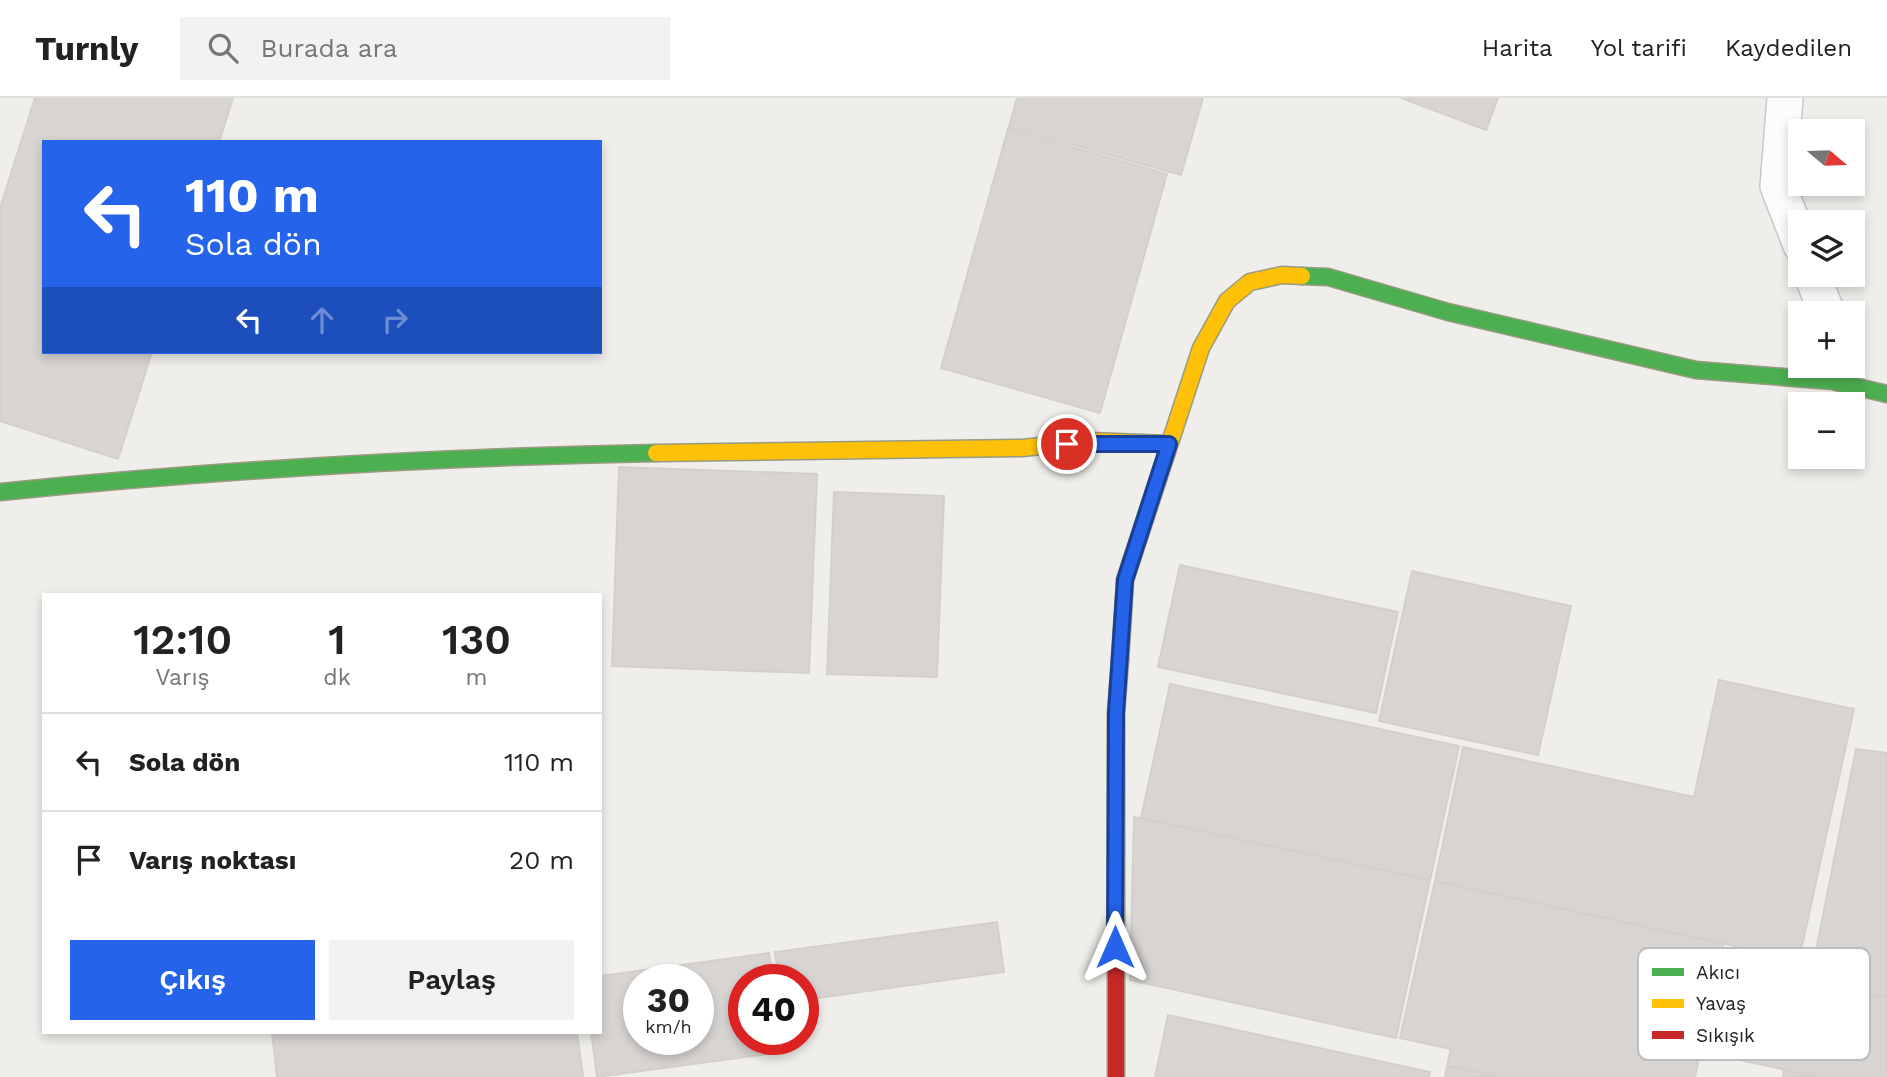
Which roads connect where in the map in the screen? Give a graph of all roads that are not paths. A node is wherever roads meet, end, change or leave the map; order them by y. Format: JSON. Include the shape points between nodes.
{"nodes":[{"id":1,"x":1786,"y":98,"type":"edge"},
{"id":2,"x":1788,"y":212,"type":"edge"},
{"id":3,"x":1788,"y":373,"type":"edge"},
{"id":4,"x":1842,"y":378,"type":"edge"},
{"id":5,"x":1887,"y":394,"type":"edge"},
{"id":6,"x":1169,"y":444,"type":"junction"},
{"id":7,"x":0,"y":492,"type":"edge"},
{"id":8,"x":1116,"y":1077,"type":"edge"}],
"edges":[{"from":1,"to":2,"type":"street","via":[[1778,186]]},
{"from":3,"to":6,"type":"street","via":[[1696,370],[1448,312],[1328,277],[1282,275],[1250,282],[1227,301],[1201,348]]},
{"from":4,"to":5,"type":"street"},
{"from":6,"to":7,"type":"street","via":[[1090,441],[1022,448],[484,456],[162,476]]},
{"from":6,"to":8,"type":"street","via":[[1125,580],[1116,713]]}]}
